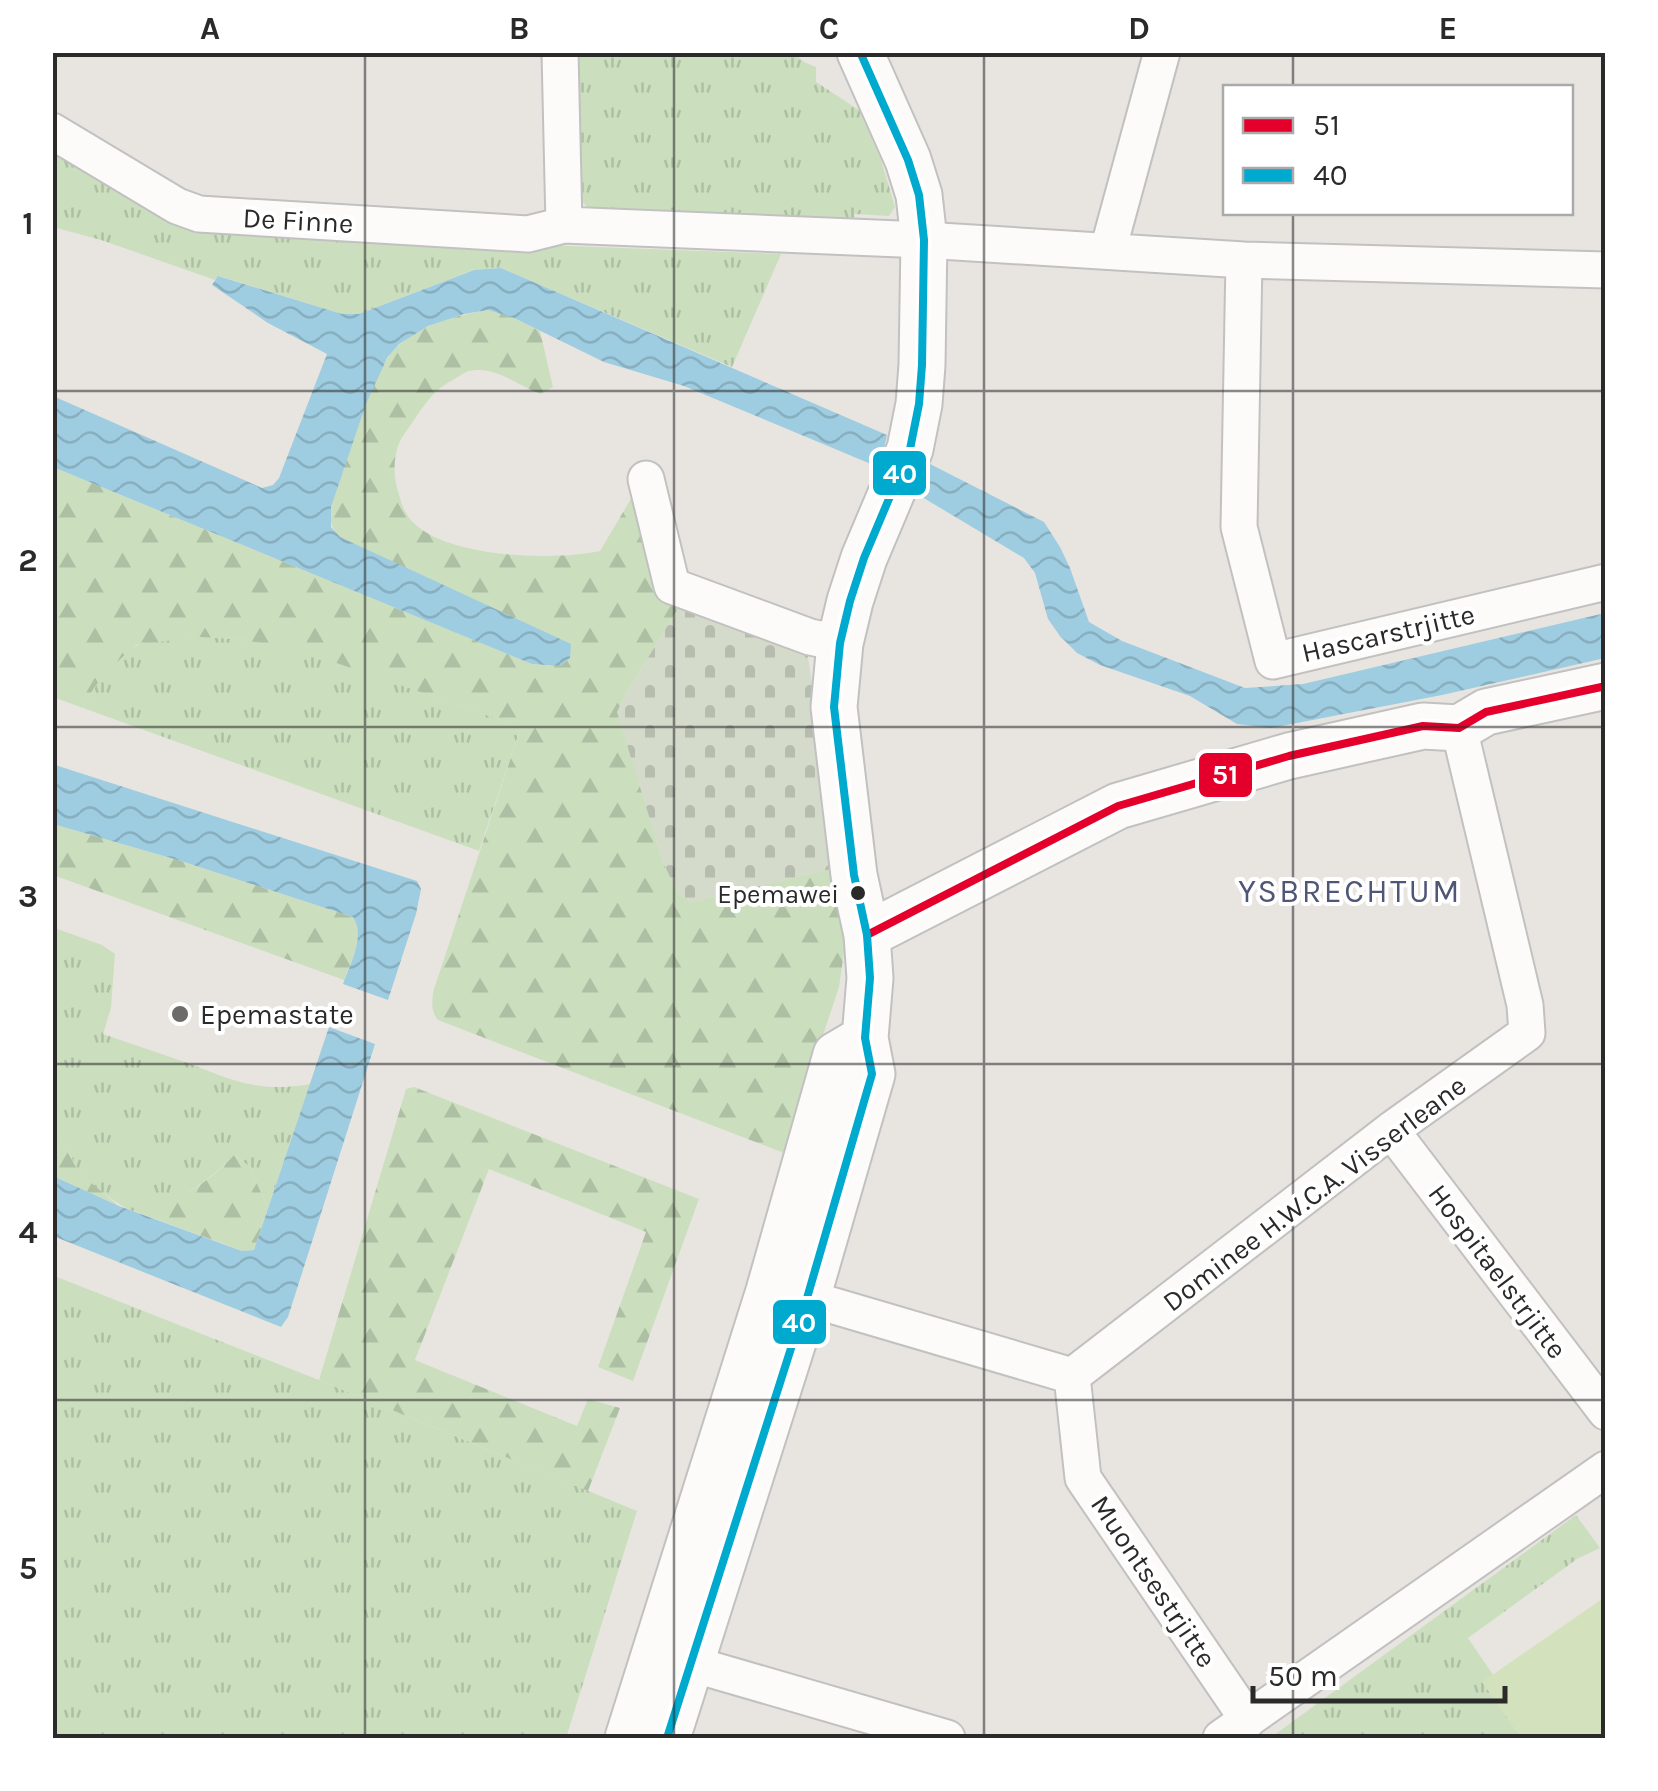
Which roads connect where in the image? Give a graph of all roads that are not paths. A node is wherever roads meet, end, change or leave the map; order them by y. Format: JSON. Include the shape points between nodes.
{"nodes":[{"id":1,"x":560,"y":52,"type":"edge"},
{"id":2,"x":860,"y":52,"type":"edge"},
{"id":3,"x":1162,"y":52,"type":"edge"},
{"id":4,"x":52,"y":131,"type":"edge"},
{"id":5,"x":564,"y":225,"type":"junction"},
{"id":6,"x":924,"y":240,"type":"junction"},
{"id":7,"x":1108,"y":250,"type":"junction"},
{"id":8,"x":1244,"y":260,"type":"junction"},
{"id":9,"x":1606,"y":270,"type":"edge"},
{"id":10,"x":646,"y":479,"type":"dead end"},
{"id":11,"x":1606,"y":582,"type":"edge"},
{"id":12,"x":840,"y":644,"type":"junction"},
{"id":13,"x":1606,"y":686,"type":"edge"},
{"id":14,"x":1459,"y":728,"type":"junction"},
{"id":15,"x":867,"y":936,"type":"junction"},
{"id":16,"x":865,"y":1038,"type":"junction"},
{"id":17,"x":1391,"y":1130,"type":"junction"},
{"id":18,"x":807,"y":1298,"type":"junction"},
{"id":19,"x":1072,"y":1376,"type":"junction"},
{"id":20,"x":1606,"y":1412,"type":"edge"},
{"id":21,"x":1606,"y":1469,"type":"edge"},
{"id":22,"x":673,"y":1660,"type":"junction"},
{"id":23,"x":1234,"y":1729,"type":"edge"},
{"id":24,"x":628,"y":1738,"type":"edge"},
{"id":25,"x":667,"y":1738,"type":"edge"},
{"id":26,"x":947,"y":1738,"type":"edge"}],
"edges":[{"from":1,"to":5,"type":"street"},
{"from":2,"to":6,"type":"street","via":[[908,160]]},
{"from":3,"to":7,"type":"street"},
{"from":4,"to":5,"type":"street","name":"De Finne","via":[[199,214],[528,234]]},
{"from":5,"to":6,"type":"street","name":"De Finne"},
{"from":6,"to":7,"type":"street"},
{"from":6,"to":12,"type":"street","via":[[922,365],[910,450],[864,558]]},
{"from":7,"to":8,"type":"street"},
{"from":8,"to":9,"type":"street"},
{"from":8,"to":11,"type":"street","name":"Hascarstrjitte","via":[[1239,528],[1273,661]]},
{"from":10,"to":12,"type":"street","via":[[672,586]]},
{"from":12,"to":15,"type":"street","via":[[834,708]]},
{"from":13,"to":14,"type":"street","via":[[1486,712]]},
{"from":14,"to":15,"type":"street","via":[[1423,726],[1289,756],[1118,806]]},
{"from":14,"to":17,"type":"street","name":"Dominee H.W.C.A. Visserleane","via":[[1526,1005],[1527,1033]]},
{"from":15,"to":16,"type":"street"},
{"from":16,"to":18,"type":"street","via":[[872,1074]]},
{"from":16,"to":22,"type":"street","via":[[836,1055]]},
{"from":17,"to":19,"type":"street","name":"Dominee H.W.C.A. Visserleane"},
{"from":17,"to":20,"type":"street","name":"Hospitaelstrjitte"},
{"from":18,"to":19,"type":"street"},
{"from":18,"to":22,"type":"street"},
{"from":19,"to":23,"type":"street","name":"Muontsestrjitte","via":[[1083,1478]]},
{"from":21,"to":23,"type":"street"},
{"from":22,"to":24,"type":"street"},
{"from":22,"to":25,"type":"street"},
{"from":22,"to":26,"type":"street"}]}
